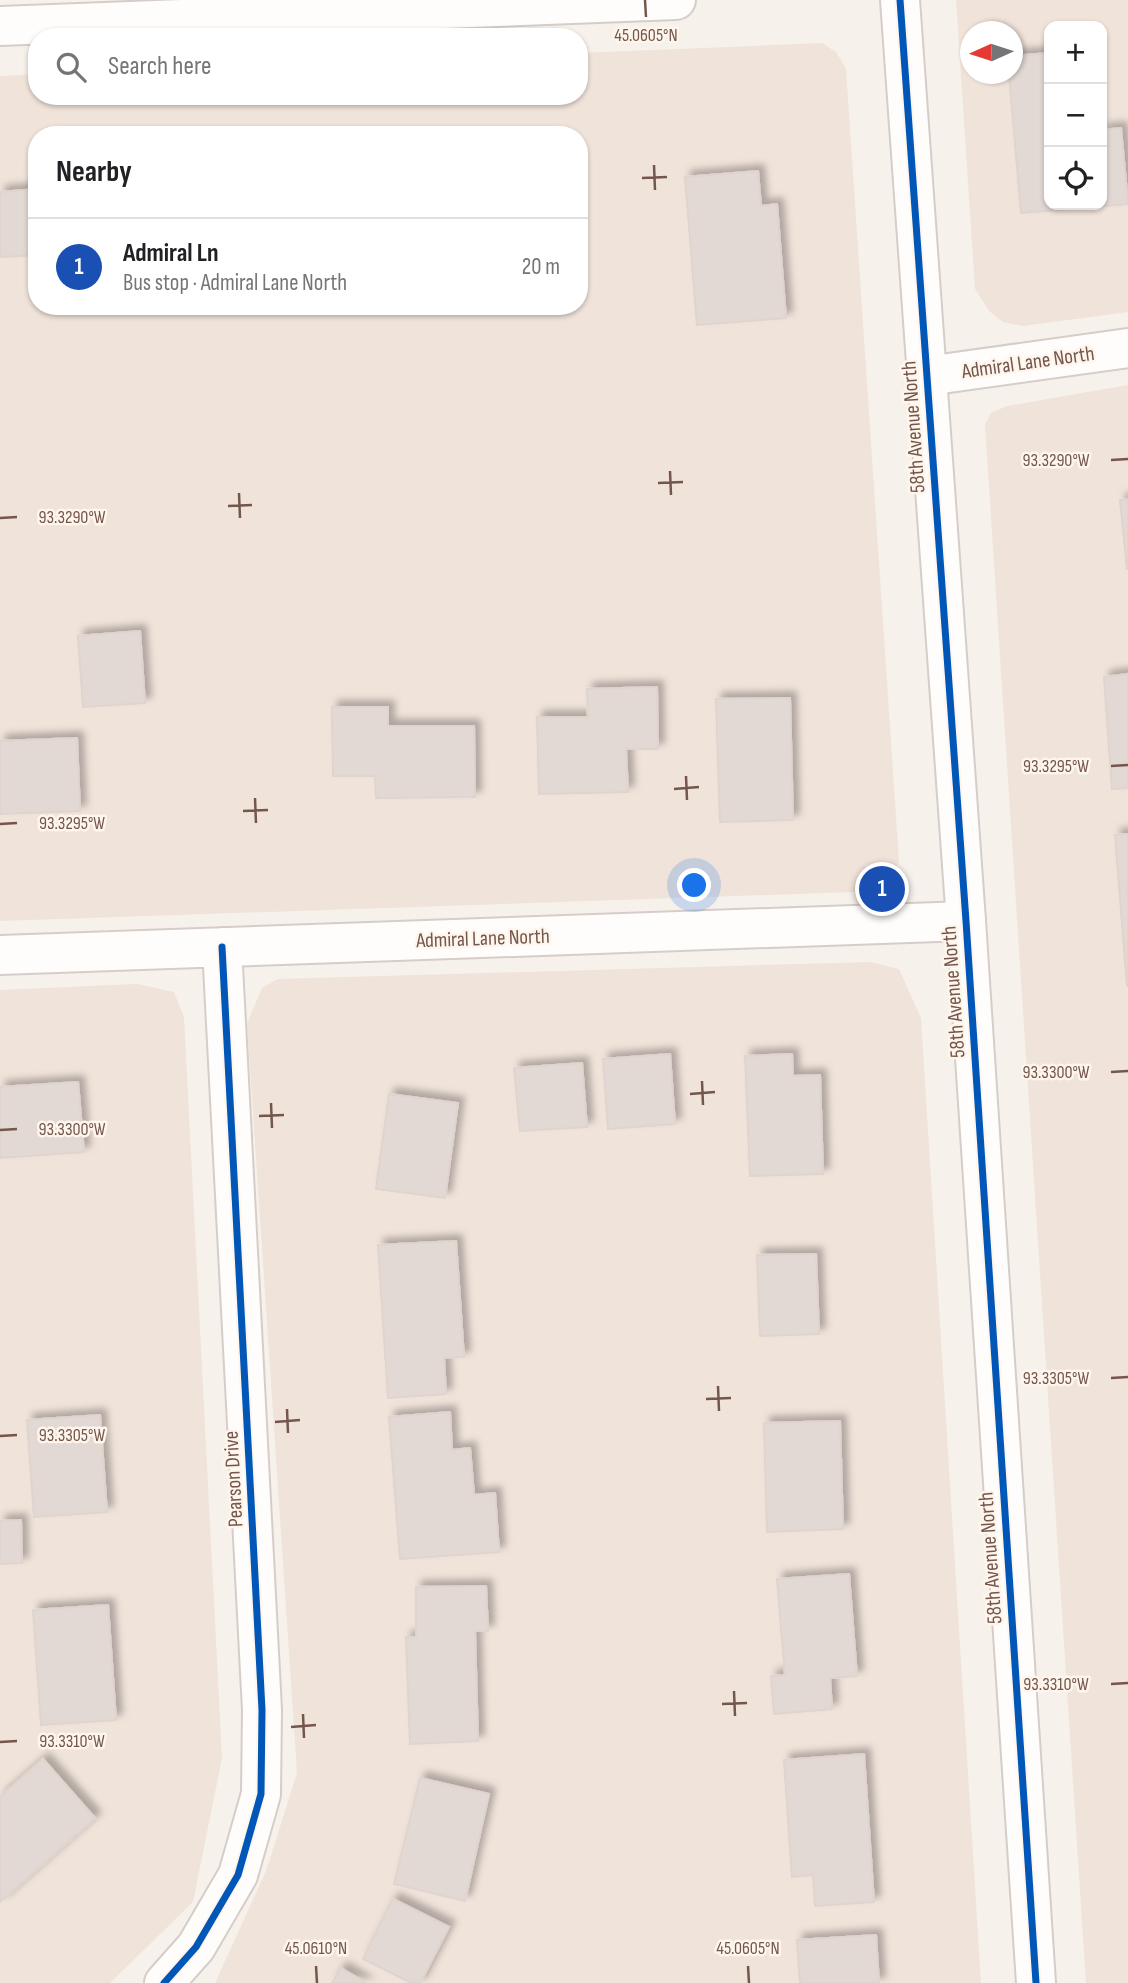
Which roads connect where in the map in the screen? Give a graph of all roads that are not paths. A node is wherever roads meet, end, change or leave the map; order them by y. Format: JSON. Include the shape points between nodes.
{"nodes":[{"id":1,"x":676,"y":0,"type":"edge"},
{"id":2,"x":900,"y":0,"type":"edge"},
{"id":3,"x":0,"y":26,"type":"edge"},
{"id":4,"x":1128,"y":348,"type":"edge"},
{"id":5,"x":927,"y":376,"type":"junction"},
{"id":6,"x":966,"y":921,"type":"junction"},
{"id":7,"x":222,"y":947,"type":"junction"},
{"id":8,"x":0,"y":955,"type":"edge"},
{"id":9,"x":164,"y":1983,"type":"edge"},
{"id":10,"x":1036,"y":1983,"type":"edge"}],
"edges":[{"from":1,"to":3,"type":"street"},
{"from":2,"to":5,"type":"street","name":"58th Avenue North"},
{"from":4,"to":5,"type":"street","name":"Admiral Lane North"},
{"from":5,"to":6,"type":"street","name":"58th Avenue North"},
{"from":6,"to":7,"type":"street","name":"Admiral Lane North"},
{"from":6,"to":10,"type":"street","name":"58th Avenue North"},
{"from":7,"to":8,"type":"street","name":"Admiral Lane North"},
{"from":7,"to":9,"type":"street","name":"Pearson Drive","via":[[262,1710],[261,1794],[238,1875],[196,1947]]}]}
